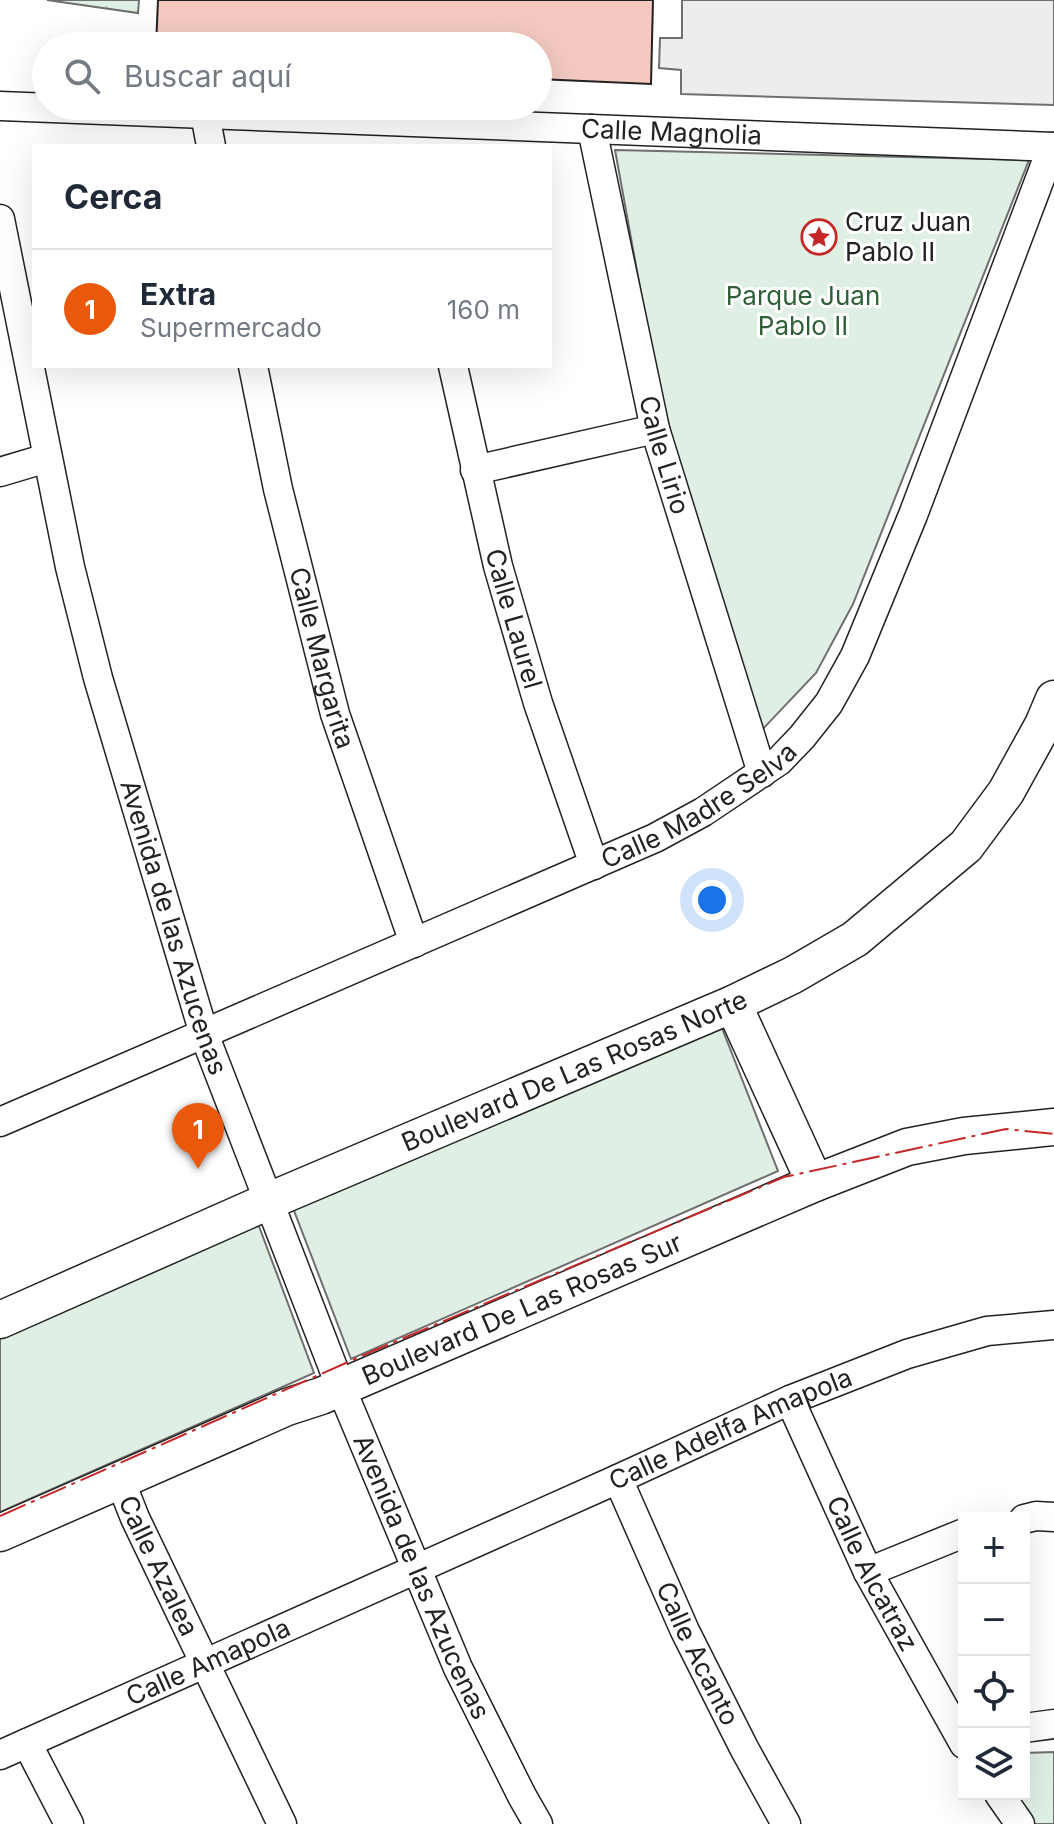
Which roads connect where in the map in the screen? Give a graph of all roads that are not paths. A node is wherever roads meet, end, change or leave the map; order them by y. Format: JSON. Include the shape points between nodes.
{"nodes":[{"id":1,"x":0,"y":106,"type":"edge"},
{"id":2,"x":32,"y":107,"type":"edge"},
{"id":3,"x":206,"y":120,"type":"edge"},
{"id":4,"x":266,"y":120,"type":"edge"},
{"id":5,"x":592,"y":129,"type":"junction"},
{"id":6,"x":407,"y":134,"type":"edge"},
{"id":7,"x":211,"y":144,"type":"edge"},
{"id":8,"x":1053,"y":147,"type":"edge"},
{"id":9,"x":0,"y":219,"type":"edge"},
{"id":10,"x":253,"y":368,"type":"edge"},
{"id":11,"x":453,"y":368,"type":"edge"},
{"id":12,"x":655,"y":429,"type":"junction"},
{"id":13,"x":47,"y":458,"type":"junction"},
{"id":14,"x":475,"y":470,"type":"junction"},
{"id":15,"x":0,"y":472,"type":"edge"},
{"id":16,"x":1054,"y":699,"type":"edge"},
{"id":17,"x":762,"y":773,"type":"junction"},
{"id":18,"x":594,"y":865,"type":"junction"},
{"id":19,"x":414,"y":943,"type":"junction"},
{"id":20,"x":733,"y":1004,"type":"junction"},
{"id":21,"x":204,"y":1034,"type":"junction"},
{"id":22,"x":0,"y":1122,"type":"edge"},
{"id":23,"x":1054,"y":1127,"type":"edge"},
{"id":24,"x":815,"y":1183,"type":"junction"},
{"id":25,"x":269,"y":1201,"type":"junction"},
{"id":26,"x":0,"y":1320,"type":"edge"},
{"id":27,"x":1054,"y":1325,"type":"edge"},
{"id":28,"x":341,"y":1388,"type":"junction"},
{"id":29,"x":790,"y":1400,"type":"junction"},
{"id":30,"x":618,"y":1479,"type":"junction"},
{"id":31,"x":120,"y":1480,"type":"junction"},
{"id":32,"x":1054,"y":1517,"type":"edge"},
{"id":33,"x":1030,"y":1518,"type":"edge"},
{"id":34,"x":0,"y":1533,"type":"edge"},
{"id":35,"x":958,"y":1535,"type":"edge"},
{"id":36,"x":417,"y":1568,"type":"junction"},
{"id":37,"x":868,"y":1572,"type":"junction"},
{"id":38,"x":204,"y":1664,"type":"junction"},
{"id":39,"x":1054,"y":1724,"type":"edge"},
{"id":40,"x":1030,"y":1727,"type":"edge"},
{"id":41,"x":958,"y":1732,"type":"edge"},
{"id":42,"x":27,"y":1743,"type":"junction"},
{"id":43,"x":0,"y":1755,"type":"edge"},
{"id":44,"x":1003,"y":1800,"type":"edge"},
{"id":45,"x":69,"y":1824,"type":"edge"},
{"id":46,"x":282,"y":1824,"type":"edge"},
{"id":47,"x":538,"y":1824,"type":"edge"},
{"id":48,"x":786,"y":1824,"type":"edge"},
{"id":49,"x":1020,"y":1824,"type":"edge"}],
"edges":[{"from":1,"to":2,"type":"street","name":"Calle Magnolia"},
{"from":3,"to":7,"type":"street"},
{"from":4,"to":6,"type":"street","name":"Calle Magnolia"},
{"from":5,"to":6,"type":"street","name":"Calle Magnolia"},
{"from":5,"to":8,"type":"street","name":"Calle Magnolia"},
{"from":5,"to":12,"type":"street","name":"Calle Lirio"},
{"from":8,"to":17,"type":"street","name":"Calle Madre Selva","via":[[855,656],[829,703]]},
{"from":9,"to":13,"type":"street","name":"Avenida de las Azucenas"},
{"from":10,"to":19,"type":"street","name":"Calle Margarita","via":[[335,714]]},
{"from":11,"to":14,"type":"street","name":"Calle Laurel"},
{"from":12,"to":14,"type":"street"},
{"from":12,"to":17,"type":"street","name":"Calle Lirio"},
{"from":13,"to":15,"type":"street"},
{"from":13,"to":21,"type":"street","name":"Avenida de las Azucenas","via":[[98,678]]},
{"from":14,"to":18,"type":"street","name":"Calle Laurel","via":[[538,703]]},
{"from":16,"to":20,"type":"main road","name":"Boulevard De Las Rosas Norte","via":[[1006,792],[966,846],[855,939]]},
{"from":17,"to":18,"type":"street","name":"Calle Madre Selva","via":[[703,812]]},
{"from":18,"to":19,"type":"street","name":"Calle Madre Selva"},
{"from":19,"to":21,"type":"street","name":"Calle Madre Selva"},
{"from":20,"to":24,"type":"main road"},
{"from":20,"to":25,"type":"main road","name":"Boulevard De Las Rosas Norte"},
{"from":21,"to":22,"type":"street","name":"Calle Madre Selva"},
{"from":21,"to":25,"type":"street","name":"Avenida de las Azucenas"},
{"from":23,"to":24,"type":"main road","name":"Boulevard De Las Rosas Sur","via":[[907,1147]]},
{"from":24,"to":28,"type":"main road","name":"Boulevard De Las Rosas Sur"},
{"from":25,"to":26,"type":"main road","name":"Boulevard De Las Rosas Norte"},
{"from":25,"to":28,"type":"street","name":"Avenida de las Azucenas"},
{"from":27,"to":29,"type":"street","name":"Calle Adelfa Amapola","via":[[987,1331],[907,1354]]},
{"from":28,"to":31,"type":"main road","name":"Boulevard De Las Rosas Sur"},
{"from":28,"to":36,"type":"street","name":"Avenida de las Azucenas"},
{"from":29,"to":30,"type":"street","name":"Calle Adelfa Amapola"},
{"from":29,"to":37,"type":"street","name":"Calle Alcatraz"},
{"from":30,"to":36,"type":"street","name":"Calle Adelfa Amapola"},
{"from":30,"to":48,"type":"street","name":"Calle Acanto","via":[[685,1631]]},
{"from":31,"to":34,"type":"main road","name":"Boulevard De Las Rosas Sur"},
{"from":31,"to":38,"type":"street","name":"Calle Azalea"},
{"from":32,"to":33,"type":"street"},
{"from":35,"to":37,"type":"street"},
{"from":36,"to":38,"type":"street","name":"Calle Amapola"},
{"from":36,"to":47,"type":"street","name":"Avenida de las Azucenas","via":[[458,1668]]},
{"from":37,"to":41,"type":"street","name":"Calle Alcatraz"},
{"from":38,"to":42,"type":"street","name":"Calle Amapola"},
{"from":38,"to":46,"type":"street","name":"Calle Azalea"},
{"from":39,"to":40,"type":"street"},
{"from":42,"to":43,"type":"street","name":"Calle Amapola"},
{"from":42,"to":45,"type":"street"},
{"from":44,"to":49,"type":"street"}]}
